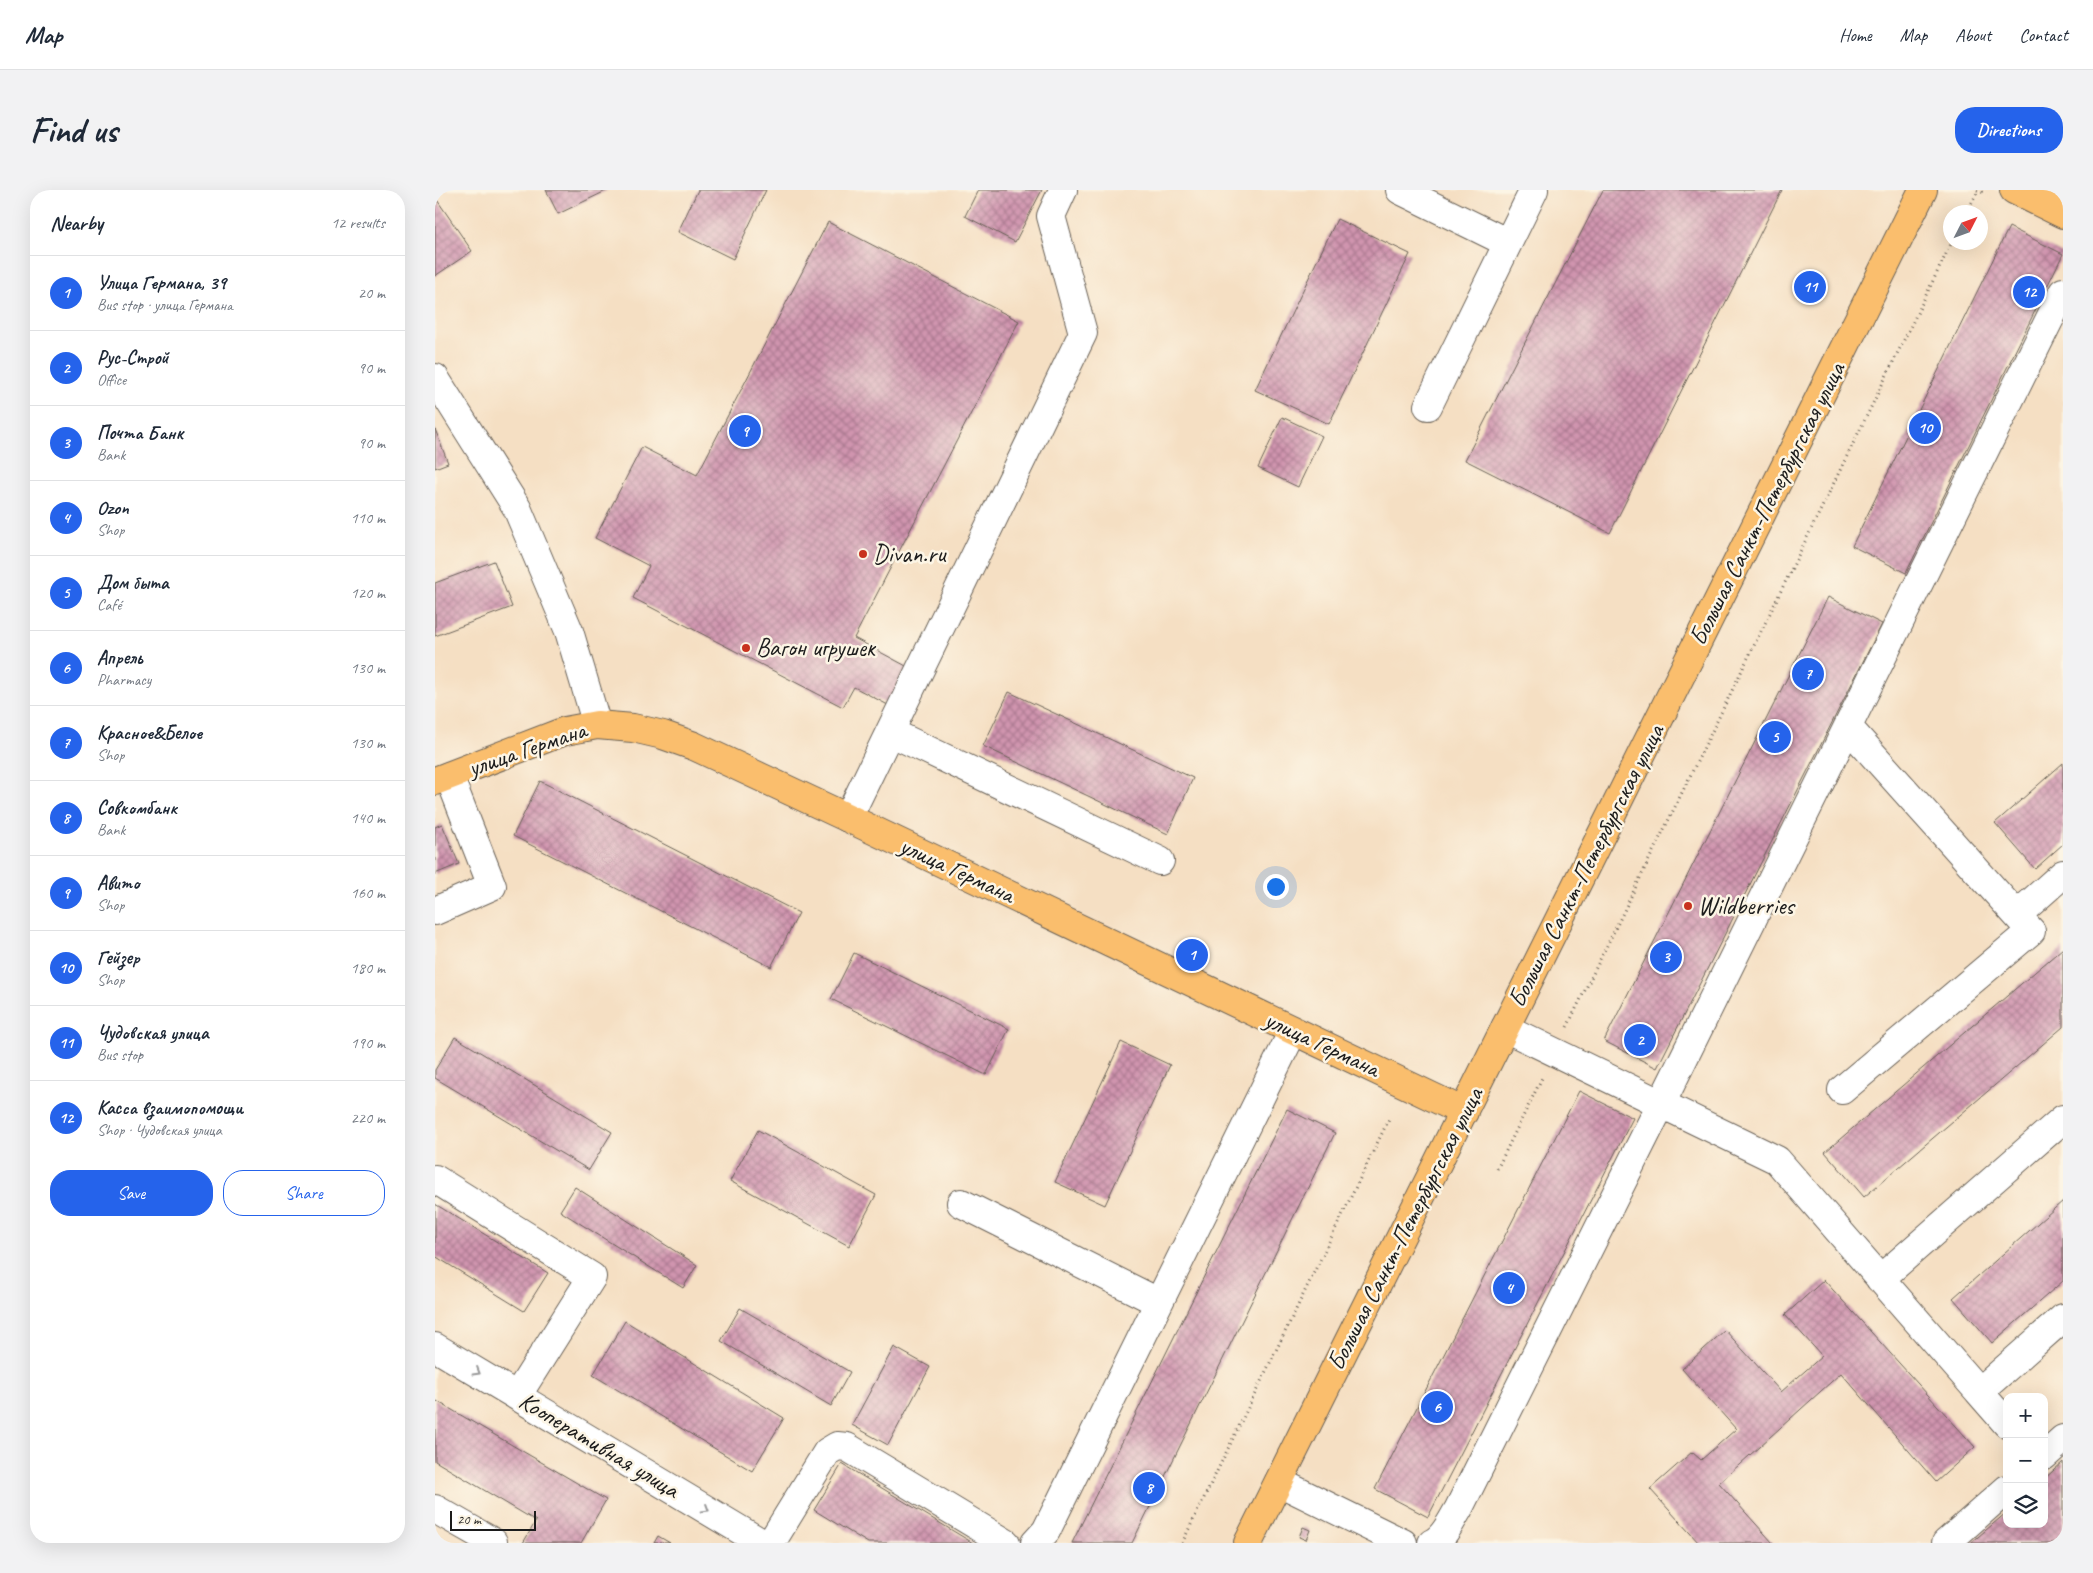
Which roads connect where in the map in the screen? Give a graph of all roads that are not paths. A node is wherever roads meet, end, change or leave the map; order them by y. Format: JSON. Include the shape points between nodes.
{"nodes":[{"id":1,"x":1063,"y":190,"type":"edge"},
{"id":2,"x":1399,"y":190,"type":"edge"},
{"id":3,"x":1534,"y":190,"type":"edge"},
{"id":4,"x":1923,"y":190,"type":"edge"},
{"id":5,"x":2014,"y":190,"type":"edge"},
{"id":6,"x":2063,"y":214,"type":"edge"},
{"id":7,"x":1507,"y":243,"type":"junction"},
{"id":8,"x":2063,"y":292,"type":"edge"},
{"id":9,"x":435,"y":378,"type":"edge"},
{"id":10,"x":1428,"y":406,"type":"dead end"},
{"id":11,"x":597,"y":725,"type":"junction"},
{"id":12,"x":1848,"y":728,"type":"junction"},
{"id":13,"x":890,"y":732,"type":"junction"},
{"id":14,"x":442,"y":778,"type":"edge"},
{"id":15,"x":848,"y":818,"type":"junction"},
{"id":16,"x":1159,"y":861,"type":"dead end"},
{"id":17,"x":2063,"y":874,"type":"edge"},
{"id":18,"x":435,"y":911,"type":"edge"},
{"id":19,"x":2017,"y":915,"type":"junction"},
{"id":20,"x":1505,"y":1028,"type":"junction"},
{"id":21,"x":1293,"y":1030,"type":"junction"},
{"id":22,"x":1842,"y":1090,"type":"dead end"},
{"id":23,"x":1662,"y":1102,"type":"junction"},
{"id":24,"x":1464,"y":1112,"type":"junction"},
{"id":25,"x":2063,"y":1119,"type":"edge"},
{"id":26,"x":435,"y":1178,"type":"edge"},
{"id":27,"x":961,"y":1203,"type":"dead end"},
{"id":28,"x":1880,"y":1279,"type":"junction"},
{"id":29,"x":1159,"y":1302,"type":"junction"},
{"id":30,"x":2063,"y":1318,"type":"edge"},
{"id":31,"x":435,"y":1347,"type":"edge"},
{"id":32,"x":1979,"y":1392,"type":"junction"},
{"id":33,"x":517,"y":1396,"type":"junction"},
{"id":34,"x":2003,"y":1419,"type":"edge"},
{"id":35,"x":2063,"y":1439,"type":"edge"},
{"id":36,"x":2048,"y":1452,"type":"edge"},
{"id":37,"x":1279,"y":1482,"type":"junction"},
{"id":38,"x":2003,"y":1493,"type":"edge"},
{"id":39,"x":435,"y":1509,"type":"edge"},
{"id":40,"x":1446,"y":1539,"type":"edge"},
{"id":41,"x":1390,"y":1540,"type":"edge"},
{"id":42,"x":492,"y":1543,"type":"edge"},
{"id":43,"x":762,"y":1543,"type":"edge"},
{"id":44,"x":771,"y":1543,"type":"edge"},
{"id":45,"x":1006,"y":1543,"type":"edge"},
{"id":46,"x":1035,"y":1543,"type":"edge"},
{"id":47,"x":1248,"y":1543,"type":"edge"},
{"id":48,"x":1946,"y":1543,"type":"edge"}],
"edges":[{"from":1,"to":13,"type":"street","via":[[1051,216],[1083,333]]},
{"from":2,"to":7,"type":"street"},
{"from":3,"to":7,"type":"street"},
{"from":4,"to":20,"type":"main road","name":"Большая Санкт-Петербургская улица"},
{"from":5,"to":6,"type":"main road"},
{"from":7,"to":10,"type":"street"},
{"from":8,"to":12,"type":"street"},
{"from":9,"to":11,"type":"street","via":[[517,508],[569,631]]},
{"from":11,"to":14,"type":"main road","name":"улица Германа","via":[[565,731]]},
{"from":11,"to":15,"type":"main road","name":"улица Германа","via":[[640,730],[694,746]]},
{"from":12,"to":19,"type":"street"},
{"from":12,"to":23,"type":"street"},
{"from":13,"to":15,"type":"street"},
{"from":13,"to":16,"type":"street"},
{"from":14,"to":18,"type":"street","via":[[492,886]]},
{"from":15,"to":21,"type":"main road","name":"улица Германа"},
{"from":17,"to":19,"type":"street"},
{"from":19,"to":22,"type":"street","via":[[2031,930]]},
{"from":20,"to":23,"type":"street"},
{"from":20,"to":24,"type":"main road","name":"Большая Санкт-Петербургская улица"},
{"from":21,"to":24,"type":"main road","name":"улица Германа"},
{"from":21,"to":29,"type":"street"},
{"from":23,"to":28,"type":"street","via":[[1777,1160]]},
{"from":23,"to":40,"type":"street"},
{"from":24,"to":37,"type":"main road","name":"Большая Санкт-Петербургская улица"},
{"from":25,"to":28,"type":"street"},
{"from":26,"to":33,"type":"street","via":[[592,1277]]},
{"from":27,"to":29,"type":"street"},
{"from":28,"to":32,"type":"street"},
{"from":29,"to":46,"type":"street","via":[[1046,1531]]},
{"from":30,"to":32,"type":"street"},
{"from":31,"to":33,"type":"street","name":"Кооперативная улица","one_way":true},
{"from":32,"to":34,"type":"street"},
{"from":33,"to":43,"type":"street","name":"Кооперативная улица","one_way":true},
{"from":35,"to":36,"type":"street"},
{"from":37,"to":41,"type":"street"},
{"from":37,"to":47,"type":"main road","name":"Большая Санкт-Петербургская улица"},
{"from":38,"to":48,"type":"street"},
{"from":39,"to":42,"type":"street"},
{"from":44,"to":45,"type":"street","via":[[827,1452],[837,1446],[847,1447]]}]}
